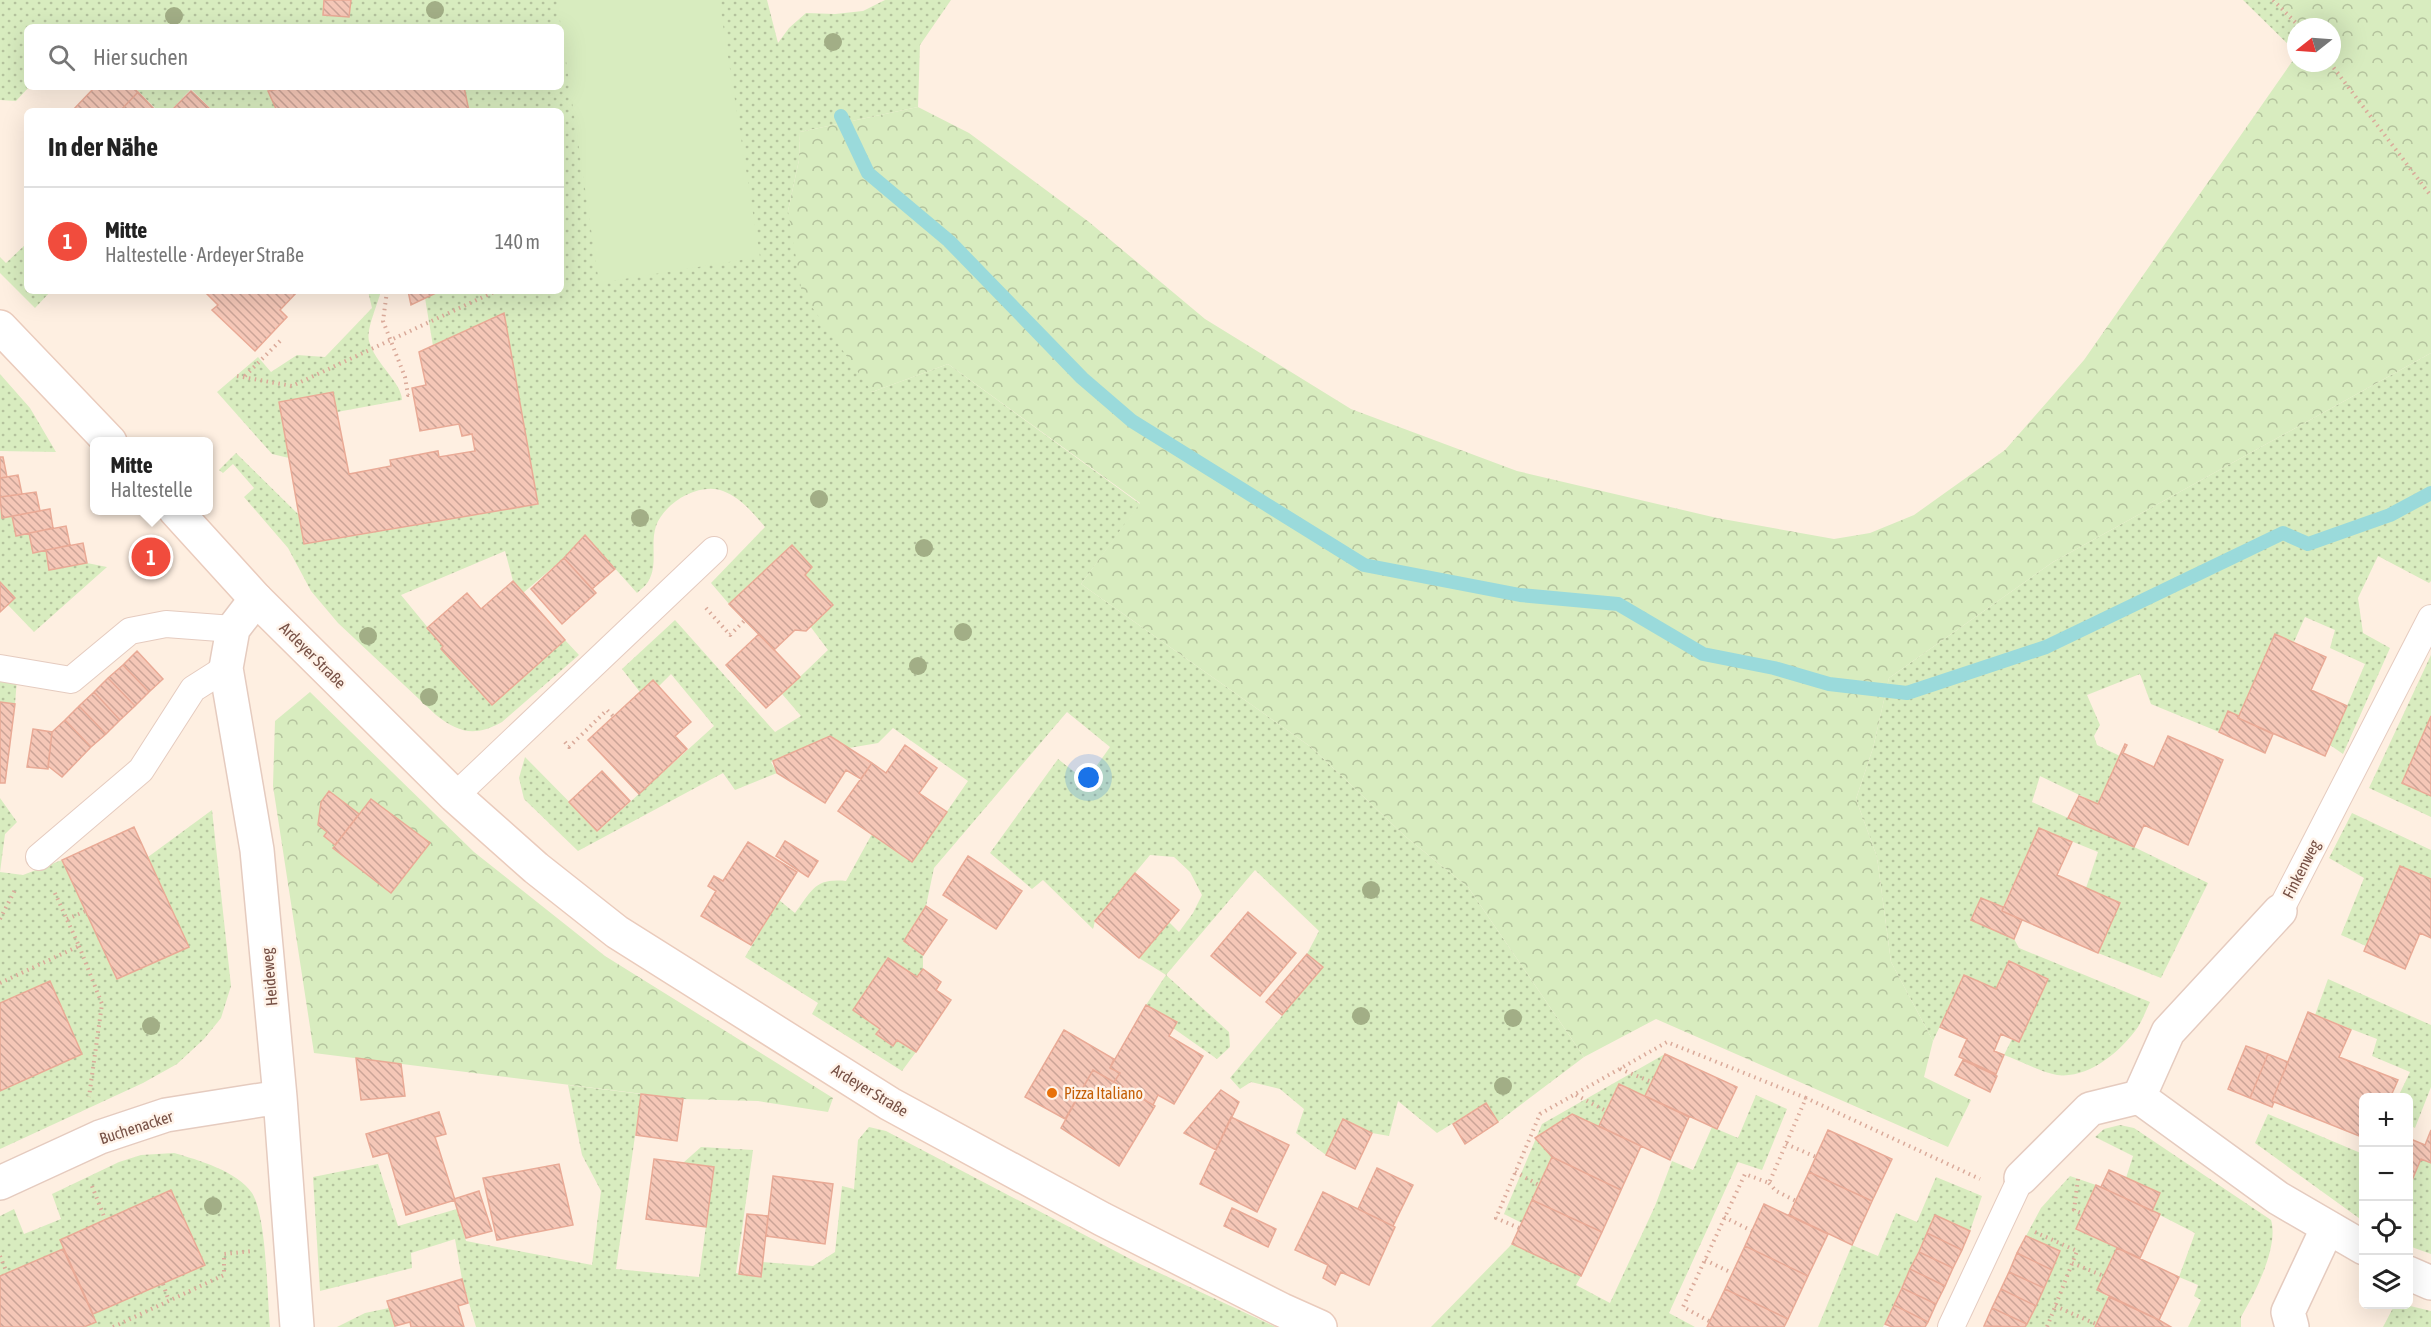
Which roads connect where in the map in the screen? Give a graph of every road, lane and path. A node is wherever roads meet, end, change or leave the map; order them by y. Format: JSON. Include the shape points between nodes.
{"nodes":[{"id":1,"x":2273,"y":0,"type":"edge"},
{"id":2,"x":2291,"y":18,"type":"edge"},
{"id":3,"x":2337,"y":72,"type":"edge"},
{"id":4,"x":2431,"y":196,"type":"edge"},
{"id":5,"x":387,"y":294,"type":"edge"},
{"id":6,"x":490,"y":294,"type":"edge"},
{"id":7,"x":0,"y":327,"type":"edge"},
{"id":8,"x":283,"y":339,"type":"dead end"},
{"id":9,"x":391,"y":341,"type":"junction"},
{"id":10,"x":237,"y":376,"type":"dead end"},
{"id":11,"x":245,"y":377,"type":"junction"},
{"id":12,"x":413,"y":394,"type":"dead end"},
{"id":13,"x":106,"y":437,"type":"edge"},
{"id":14,"x":180,"y":515,"type":"edge"},
{"id":15,"x":714,"y":550,"type":"dead end"},
{"id":16,"x":682,"y":580,"type":"junction"},
{"id":17,"x":256,"y":599,"type":"junction"},
{"id":18,"x":2431,"y":618,"type":"edge"},
{"id":19,"x":744,"y":621,"type":"dead end"},
{"id":20,"x":233,"y":630,"type":"junction"},
{"id":21,"x":0,"y":668,"type":"edge"},
{"id":22,"x":226,"y":668,"type":"junction"},
{"id":23,"x":455,"y":796,"type":"junction"},
{"id":24,"x":39,"y":857,"type":"joint"},
{"id":25,"x":86,"y":911,"type":"dead end"},
{"id":26,"x":2280,"y":911,"type":"joint"},
{"id":27,"x":67,"y":919,"type":"junction"},
{"id":28,"x":80,"y":946,"type":"junction"},
{"id":29,"x":0,"y":982,"type":"edge"},
{"id":30,"x":1620,"y":1069,"type":"junction"},
{"id":31,"x":1652,"y":1082,"type":"dead end"},
{"id":32,"x":1576,"y":1095,"type":"junction"},
{"id":33,"x":2139,"y":1096,"type":"junction"},
{"id":34,"x":280,"y":1097,"type":"junction"},
{"id":35,"x":1806,"y":1098,"type":"junction"},
{"id":36,"x":1606,"y":1111,"type":"dead end"},
{"id":37,"x":1533,"y":1131,"type":"junction"},
{"id":38,"x":100,"y":1137,"type":"junction"},
{"id":39,"x":1535,"y":1138,"type":"dead end"},
{"id":40,"x":1786,"y":1144,"type":"junction"},
{"id":41,"x":1816,"y":1157,"type":"dead end"},
{"id":42,"x":1515,"y":1172,"type":"junction"},
{"id":43,"x":2021,"y":1178,"type":"junction"},
{"id":44,"x":0,"y":1183,"type":"edge"},
{"id":45,"x":1769,"y":1183,"type":"junction"},
{"id":46,"x":1539,"y":1185,"type":"dead end"},
{"id":47,"x":1796,"y":1201,"type":"dead end"},
{"id":48,"x":1725,"y":1217,"type":"junction"},
{"id":49,"x":1519,"y":1228,"type":"dead end"},
{"id":50,"x":2327,"y":1229,"type":"junction"},
{"id":51,"x":1752,"y":1231,"type":"dead end"},
{"id":52,"x":2359,"y":1245,"type":"edge"},
{"id":53,"x":291,"y":1248,"type":"junction"},
{"id":54,"x":0,"y":1256,"type":"edge"},
{"id":55,"x":1705,"y":1260,"type":"junction"},
{"id":56,"x":2072,"y":1263,"type":"junction"},
{"id":57,"x":1732,"y":1273,"type":"dead end"},
{"id":58,"x":7,"y":1274,"type":"dead end"},
{"id":59,"x":2413,"y":1274,"type":"edge"},
{"id":60,"x":2104,"y":1276,"type":"dead end"},
{"id":61,"x":2431,"y":1283,"type":"edge"},
{"id":62,"x":163,"y":1284,"type":"dead end"},
{"id":63,"x":170,"y":1301,"type":"junction"},
{"id":64,"x":2055,"y":1306,"type":"junction"},
{"id":65,"x":1709,"y":1321,"type":"dead end"},
{"id":66,"x":2097,"y":1324,"type":"dead end"},
{"id":67,"x":2048,"y":1326,"type":"edge"},
{"id":68,"x":113,"y":1327,"type":"edge"},
{"id":69,"x":297,"y":1327,"type":"edge"},
{"id":70,"x":1320,"y":1327,"type":"edge"},
{"id":71,"x":1951,"y":1327,"type":"edge"},
{"id":72,"x":2292,"y":1327,"type":"edge"}],
"edges":[{"from":1,"to":2,"type":"path"},
{"from":3,"to":4,"type":"path"},
{"from":5,"to":9,"type":"path","via":[[383,321]]},
{"from":6,"to":9,"type":"path"},
{"from":7,"to":13,"type":"street"},
{"from":8,"to":11,"type":"path"},
{"from":9,"to":11,"type":"path","via":[[292,386]]},
{"from":9,"to":12,"type":"path","via":[[408,395]]},
{"from":10,"to":11,"type":"path"},
{"from":14,"to":17,"type":"street","name":"Ardeyer Straße"},
{"from":15,"to":16,"type":"lane"},
{"from":16,"to":19,"type":"path","via":[[730,635]]},
{"from":16,"to":23,"type":"lane"},
{"from":17,"to":20,"type":"street","name":"Heideweg"},
{"from":17,"to":23,"type":"street","name":"Ardeyer Straße"},
{"from":18,"to":26,"type":"lane","name":"Finkenweg"},
{"from":20,"to":21,"type":"lane","via":[[166,624],[130,631],[71,680]]},
{"from":20,"to":22,"type":"street","name":"Heideweg"},
{"from":22,"to":24,"type":"lane","via":[[193,689],[141,770]]},
{"from":22,"to":34,"type":"street","name":"Heideweg","via":[[257,850]]},
{"from":23,"to":70,"type":"street","name":"Ardeyer Straße","via":[[536,868],[617,932],[890,1104],[1102,1219]]},
{"from":24,"to":27,"type":"path"},
{"from":25,"to":27,"type":"path"},
{"from":26,"to":33,"type":"street","name":"Finkenweg","via":[[2168,1032]]},
{"from":27,"to":28,"type":"path"},
{"from":28,"to":29,"type":"path"},
{"from":28,"to":38,"type":"path","via":[[102,1004],[87,1104]]},
{"from":30,"to":31,"type":"path"},
{"from":30,"to":32,"type":"path"},
{"from":30,"to":35,"type":"path","via":[[1667,1042]]},
{"from":32,"to":36,"type":"path"},
{"from":32,"to":37,"type":"path","via":[[1540,1114]]},
{"from":33,"to":43,"type":"street","via":[[2090,1108]]},
{"from":33,"to":50,"type":"street"},
{"from":34,"to":38,"type":"street","name":"Buchenacker","via":[[166,1115]]},
{"from":34,"to":53,"type":"street","name":"Heideweg"},
{"from":35,"to":40,"type":"path"},
{"from":35,"to":43,"type":"path","via":[[1989,1184]]},
{"from":37,"to":39,"type":"path"},
{"from":37,"to":42,"type":"path"},
{"from":38,"to":44,"type":"street","name":"Buchenacker"},
{"from":40,"to":41,"type":"path"},
{"from":40,"to":45,"type":"path"},
{"from":42,"to":46,"type":"path"},
{"from":42,"to":49,"type":"path","via":[[1496,1218]]},
{"from":43,"to":56,"type":"path","via":[[2041,1208],[2032,1230],[2077,1251]]},
{"from":43,"to":71,"type":"lane"},
{"from":45,"to":47,"type":"path"},
{"from":45,"to":48,"type":"path","via":[[1745,1174]]},
{"from":48,"to":51,"type":"path"},
{"from":48,"to":55,"type":"path"},
{"from":50,"to":52,"type":"street"},
{"from":50,"to":72,"type":"street","via":[[2288,1312]]},
{"from":53,"to":63,"type":"path","via":[[224,1254],[224,1275]]},
{"from":53,"to":69,"type":"street","name":"Heideweg"},
{"from":54,"to":58,"type":"path"},
{"from":55,"to":57,"type":"path"},
{"from":55,"to":65,"type":"path","via":[[1683,1306]]},
{"from":56,"to":60,"type":"path"},
{"from":56,"to":64,"type":"path"},
{"from":59,"to":61,"type":"street"},
{"from":62,"to":63,"type":"path"},
{"from":63,"to":68,"type":"path"},
{"from":64,"to":66,"type":"path"},
{"from":64,"to":67,"type":"path"}]}
